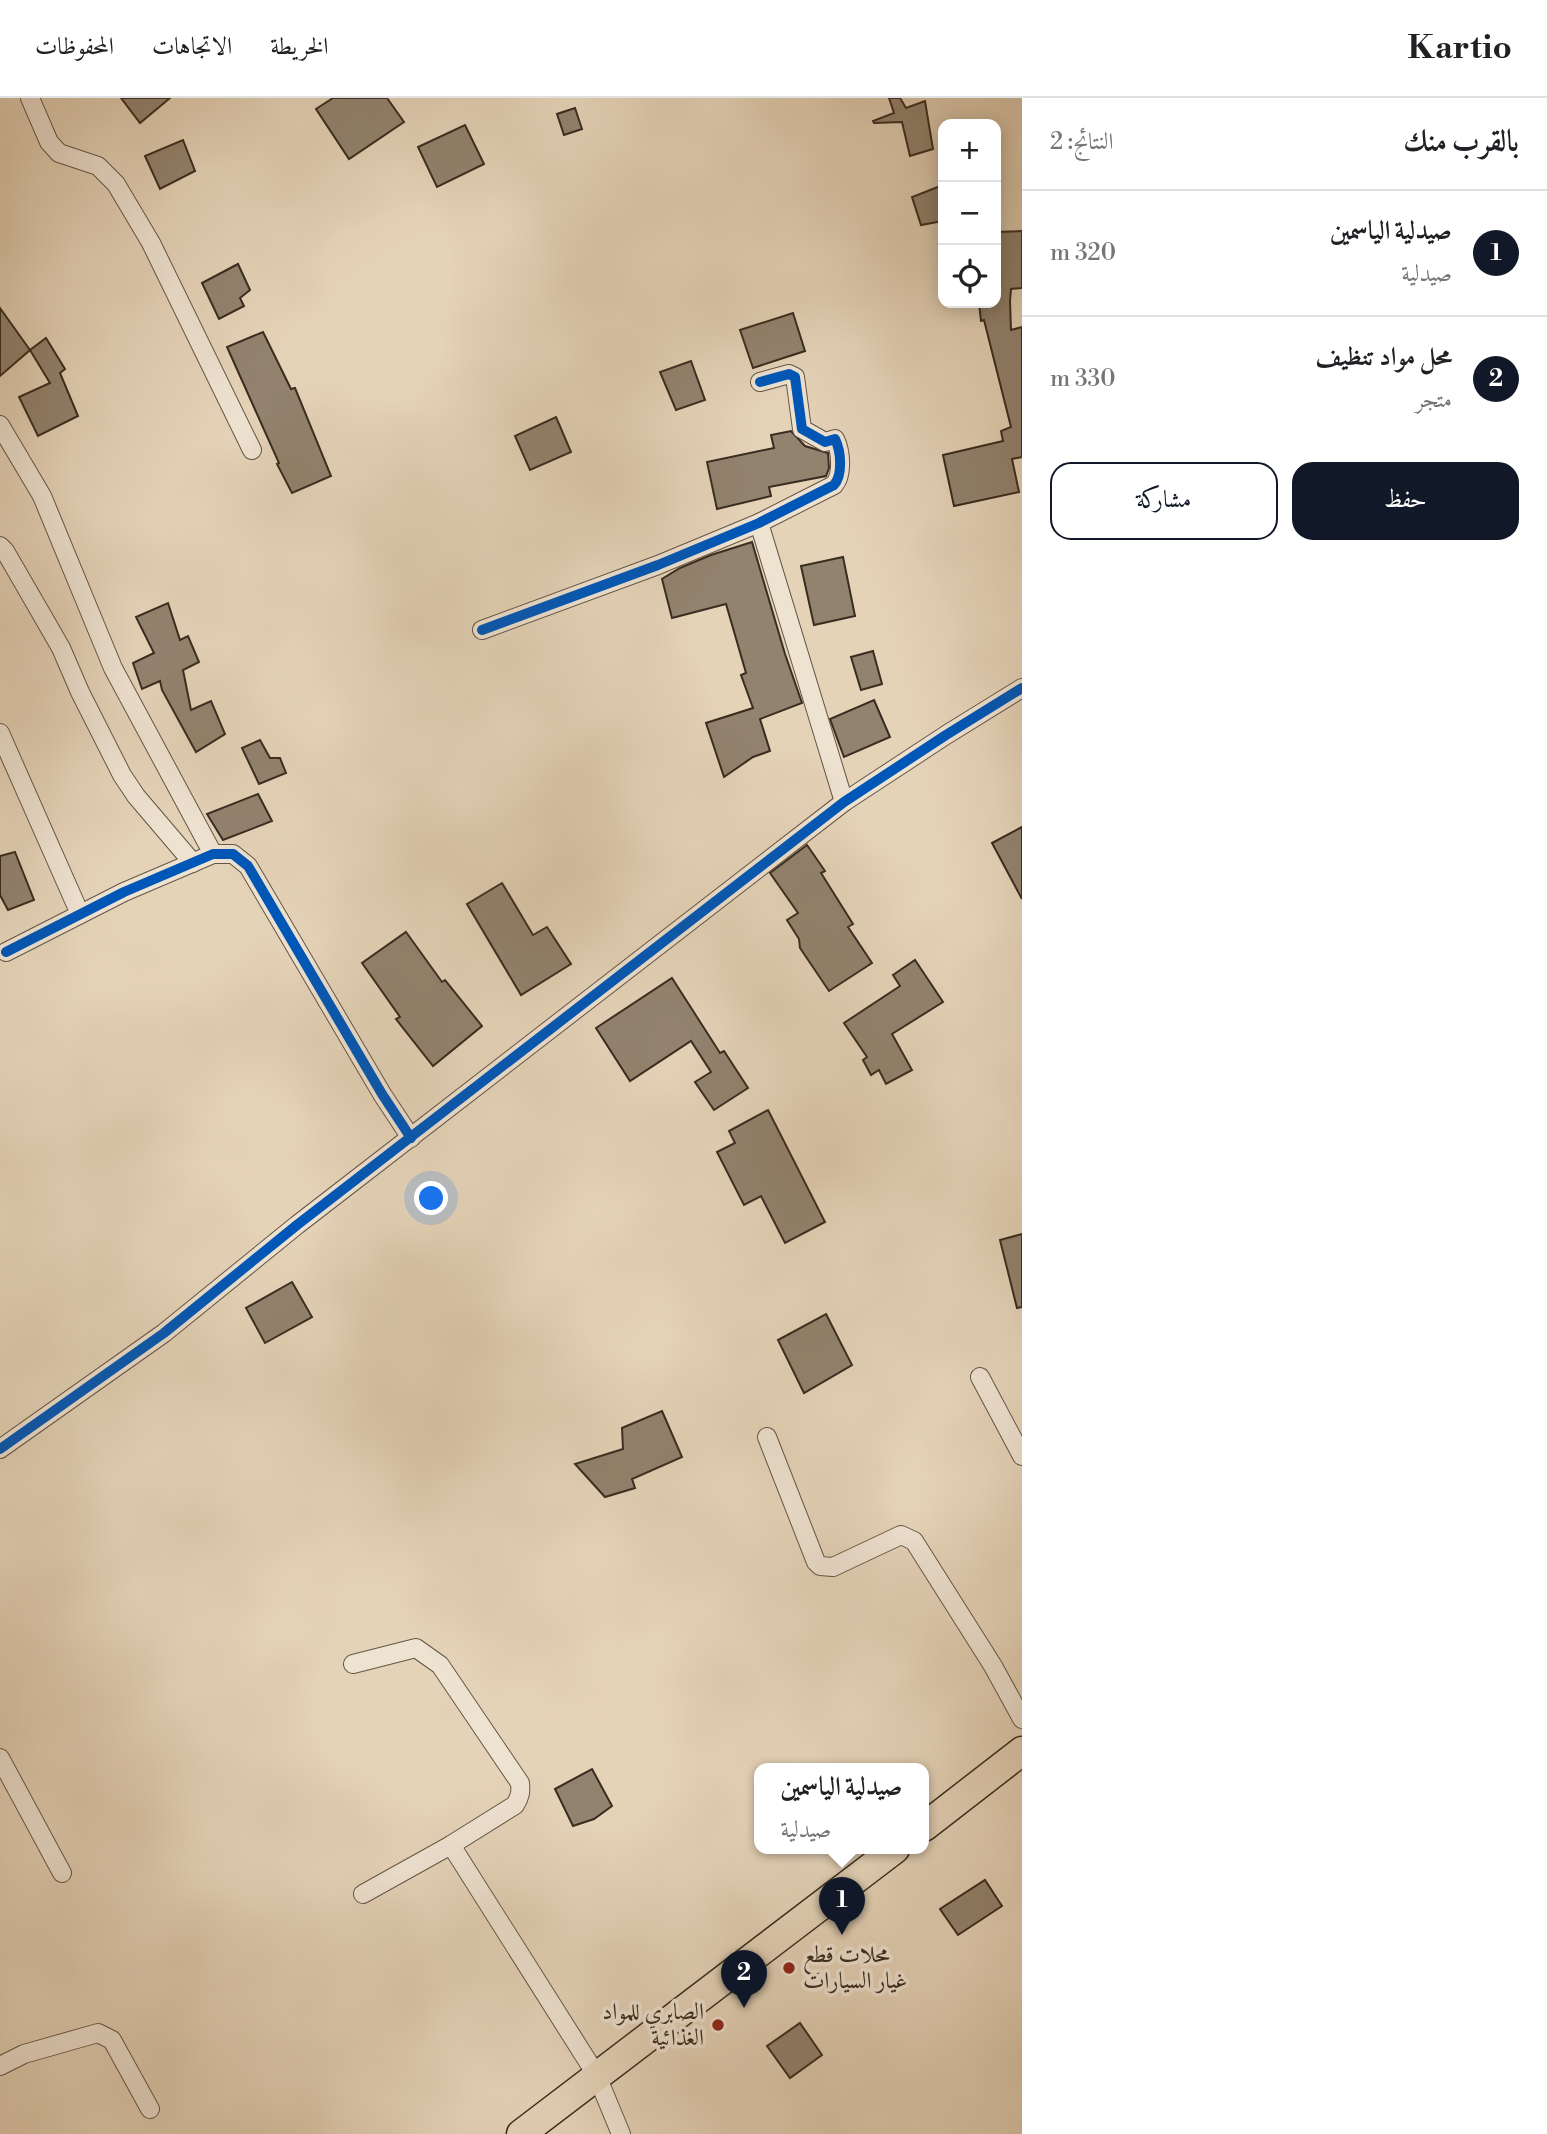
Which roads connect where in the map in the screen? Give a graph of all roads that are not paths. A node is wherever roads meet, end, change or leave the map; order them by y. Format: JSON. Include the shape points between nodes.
{"nodes":[{"id":1,"x":30,"y":98,"type":"edge"},
{"id":2,"x":760,"y":382,"type":"dead end"},
{"id":3,"x":0,"y":425,"type":"edge"},
{"id":4,"x":252,"y":450,"type":"dead end"},
{"id":5,"x":759,"y":523,"type":"junction"},
{"id":6,"x":0,"y":546,"type":"edge"},
{"id":7,"x":482,"y":630,"type":"dead end"},
{"id":8,"x":1022,"y":688,"type":"edge"},
{"id":9,"x":0,"y":733,"type":"edge"},
{"id":10,"x":844,"y":802,"type":"junction"},
{"id":11,"x":213,"y":854,"type":"junction"},
{"id":12,"x":193,"y":863,"type":"junction"},
{"id":13,"x":80,"y":914,"type":"junction"},
{"id":14,"x":6,"y":952,"type":"dead end"},
{"id":15,"x":411,"y":1138,"type":"junction"},
{"id":16,"x":980,"y":1377,"type":"dead end"},
{"id":17,"x":767,"y":1437,"type":"dead end"},
{"id":18,"x":0,"y":1449,"type":"edge"},
{"id":19,"x":1022,"y":1456,"type":"edge"},
{"id":20,"x":353,"y":1664,"type":"dead end"},
{"id":21,"x":1022,"y":1719,"type":"edge"},
{"id":22,"x":1022,"y":1751,"type":"edge"},
{"id":23,"x":0,"y":1758,"type":"edge"},
{"id":24,"x":929,"y":1823,"type":"edge"},
{"id":25,"x":451,"y":1845,"type":"junction"},
{"id":26,"x":888,"y":1854,"type":"edge"},
{"id":27,"x":62,"y":1873,"type":"dead end"},
{"id":28,"x":363,"y":1894,"type":"dead end"},
{"id":29,"x":0,"y":2066,"type":"edge"},
{"id":30,"x":597,"y":2076,"type":"junction"},
{"id":31,"x":150,"y":2109,"type":"dead end"},
{"id":32,"x":620,"y":2133,"type":"edge"},
{"id":33,"x":521,"y":2134,"type":"edge"}],
"edges":[{"from":1,"to":4,"type":"street","via":[[49,142],[59,153],[98,166],[116,184],[151,243]]},
{"from":2,"to":5,"type":"street","via":[[789,374],[795,377],[802,429],[825,442],[835,439],[840,475],[834,485]]},
{"from":3,"to":11,"type":"street","via":[[42,496],[113,668]]},
{"from":5,"to":7,"type":"street"},
{"from":5,"to":10,"type":"street"},
{"from":6,"to":12,"type":"street","via":[[61,648],[122,775]]},
{"from":8,"to":10,"type":"street"},
{"from":9,"to":13,"type":"street"},
{"from":10,"to":15,"type":"street"},
{"from":11,"to":12,"type":"street"},
{"from":11,"to":15,"type":"street","via":[[233,854],[248,866]]},
{"from":12,"to":13,"type":"street"},
{"from":13,"to":14,"type":"street"},
{"from":15,"to":18,"type":"street","via":[[164,1334]]},
{"from":16,"to":19,"type":"street"},
{"from":17,"to":21,"type":"street","via":[[816,1562],[833,1567],[901,1535],[914,1541]]},
{"from":20,"to":25,"type":"street","via":[[416,1648],[440,1665],[520,1783],[515,1805]]},
{"from":22,"to":24,"type":"main road"},
{"from":23,"to":27,"type":"street"},
{"from":25,"to":28,"type":"street"},
{"from":25,"to":30,"type":"street"},
{"from":26,"to":30,"type":"main road"},
{"from":29,"to":31,"type":"street","via":[[24,2054],[98,2033],[112,2040]]},
{"from":30,"to":32,"type":"street"},
{"from":30,"to":33,"type":"main road"}]}
